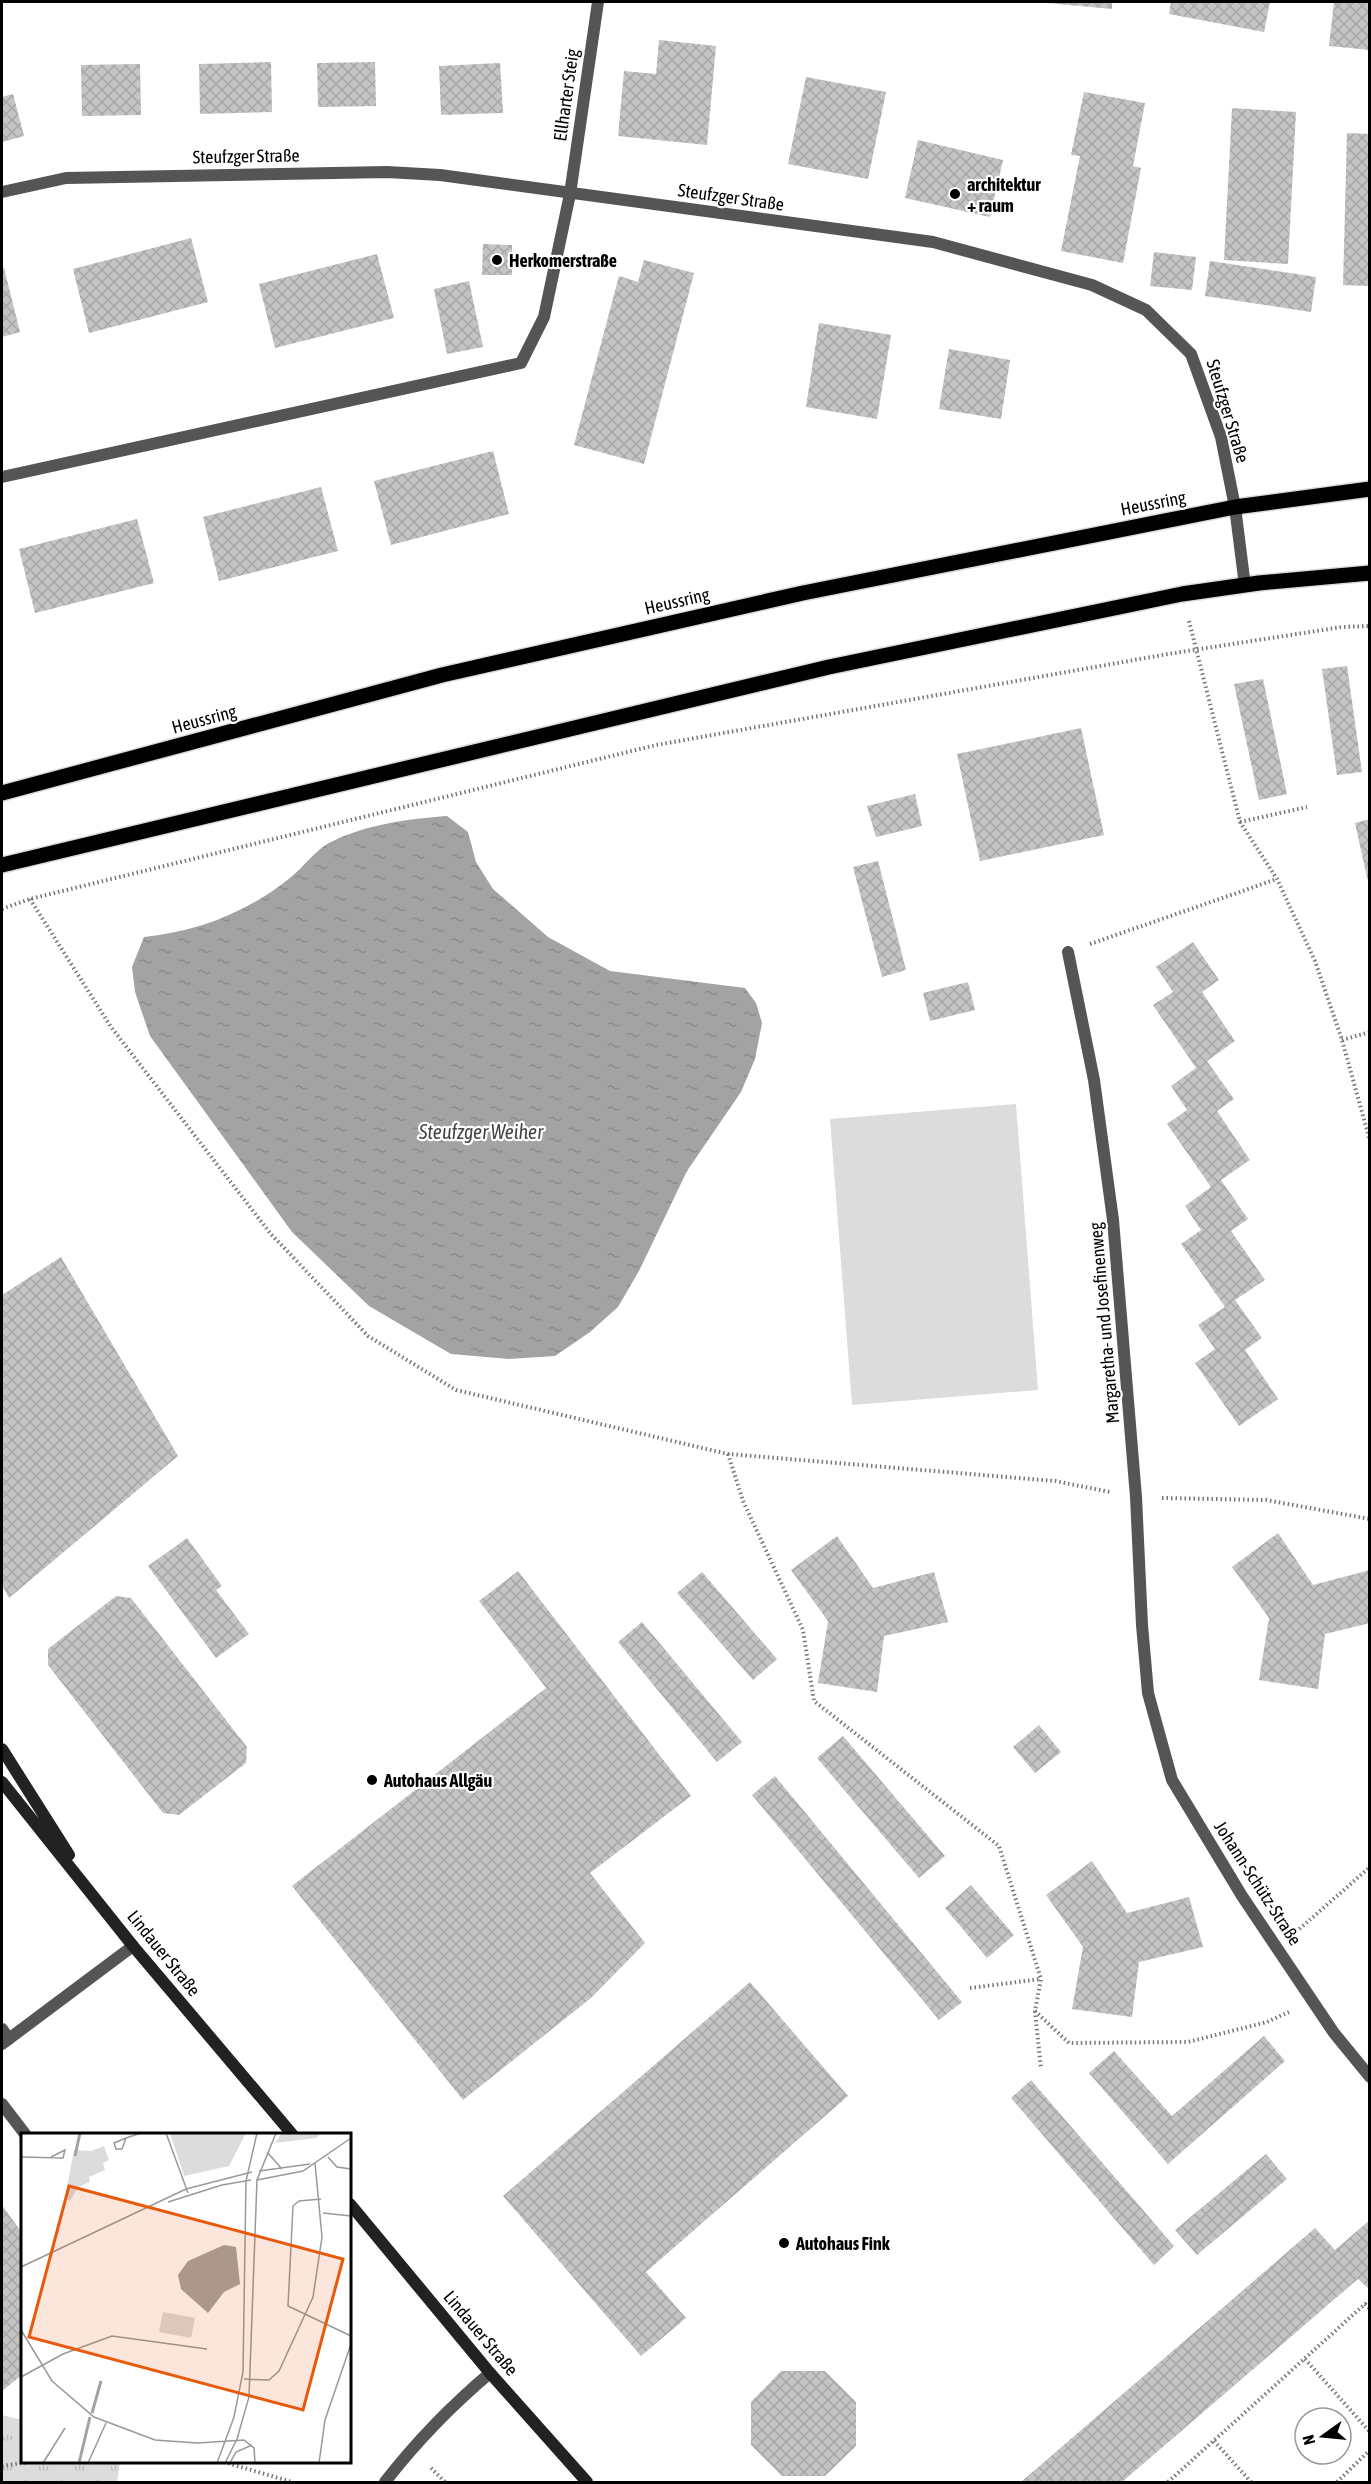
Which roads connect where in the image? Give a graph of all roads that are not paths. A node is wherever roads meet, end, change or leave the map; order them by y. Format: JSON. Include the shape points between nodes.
{"nodes":[{"id":1,"x":598,"y":2,"type":"edge"},
{"id":2,"x":2,"y":192,"type":"edge"},
{"id":3,"x":570,"y":194,"type":"junction"},
{"id":4,"x":2,"y":477,"type":"edge"},
{"id":5,"x":1370,"y":489,"type":"edge"},
{"id":6,"x":1235,"y":507,"type":"junction"},
{"id":7,"x":1370,"y":573,"type":"edge"},
{"id":8,"x":1245,"y":586,"type":"junction"},
{"id":9,"x":2,"y":793,"type":"edge"},
{"id":10,"x":2,"y":865,"type":"edge"},
{"id":11,"x":1068,"y":952,"type":"road end"},
{"id":12,"x":1148,"y":1694,"type":"joint"},
{"id":13,"x":2,"y":1749,"type":"edge"},
{"id":14,"x":2,"y":1782,"type":"edge"},
{"id":15,"x":101,"y":1904,"type":"junction"},
{"id":16,"x":134,"y":1946,"type":"junction"},
{"id":17,"x":4,"y":2038,"type":"edge"},
{"id":18,"x":1370,"y":2077,"type":"edge"},
{"id":19,"x":2,"y":2104,"type":"edge"},
{"id":20,"x":24,"y":2133,"type":"edge"},
{"id":21,"x":291,"y":2133,"type":"edge"},
{"id":22,"x":351,"y":2205,"type":"edge"},
{"id":23,"x":490,"y":2373,"type":"junction"},
{"id":24,"x":385,"y":2482,"type":"edge"},
{"id":25,"x":587,"y":2482,"type":"edge"}],
"edges":[{"from":1,"to":3,"type":"street","name":"Ellharter Steig"},
{"from":2,"to":3,"type":"street","name":"Steufzger Straße","via":[[66,178],[387,172],[440,175]]},
{"from":3,"to":4,"type":"street","via":[[544,317],[521,363]]},
{"from":3,"to":6,"type":"street","name":"Steufzger Straße","via":[[933,242],[1092,285],[1136,305],[1191,354],[1221,437]]},
{"from":5,"to":6,"type":"main road","name":"Heussring"},
{"from":6,"to":8,"type":"street","name":"Steufzger Straße"},
{"from":6,"to":9,"type":"main road","name":"Heussring","via":[[803,593],[454,672]]},
{"from":7,"to":8,"type":"main road"},
{"from":8,"to":10,"type":"main road","via":[[1182,594],[829,667]]},
{"from":11,"to":12,"type":"street","name":"Margaretha- und Josefinenweg","via":[[1094,1080],[1113,1220]]},
{"from":12,"to":18,"type":"street","name":"Johann-Schütz-Straße","via":[[1172,1780],[1242,1896],[1334,2033]]},
{"from":13,"to":15,"type":"main road","name":"Lindauer Straße"},
{"from":14,"to":15,"type":"main road","name":"Lindauer Straße"},
{"from":15,"to":16,"type":"main road","name":"Lindauer Straße"},
{"from":16,"to":17,"type":"street"},
{"from":16,"to":21,"type":"main road","name":"Lindauer Straße"},
{"from":19,"to":20,"type":"street"},
{"from":22,"to":23,"type":"main road","name":"Lindauer Straße"},
{"from":23,"to":24,"type":"street","via":[[412,2447]]},
{"from":23,"to":25,"type":"main road","name":"Lindauer Straße"}]}
